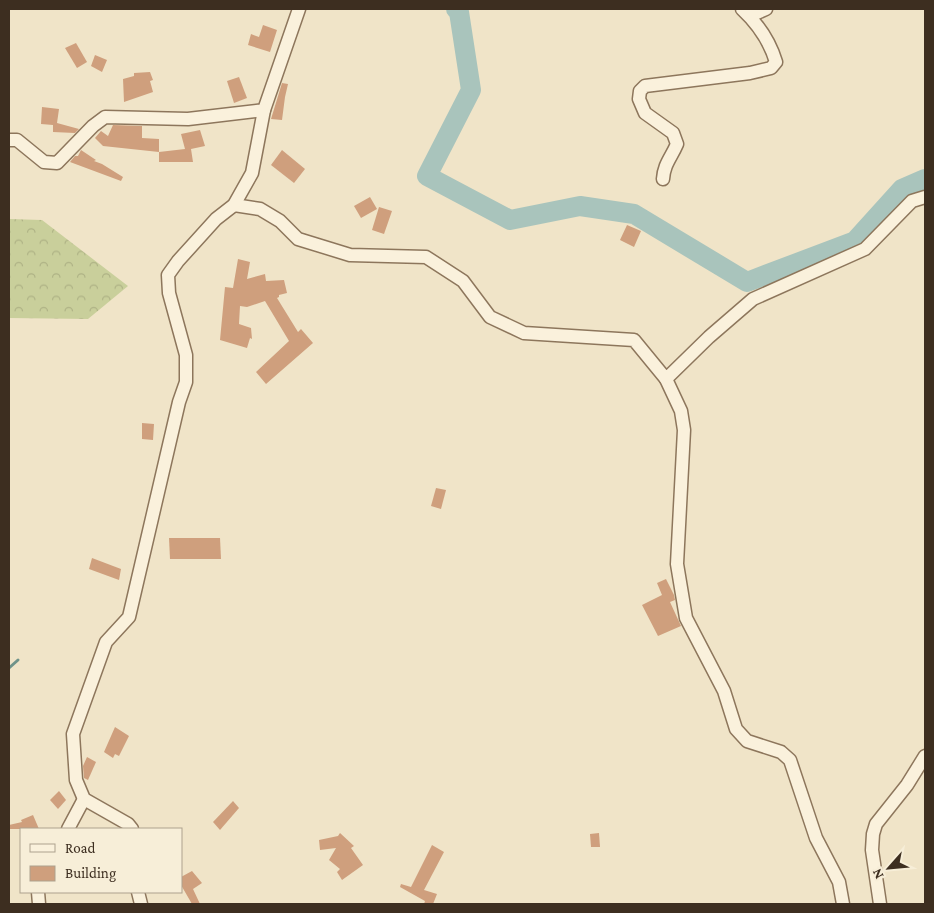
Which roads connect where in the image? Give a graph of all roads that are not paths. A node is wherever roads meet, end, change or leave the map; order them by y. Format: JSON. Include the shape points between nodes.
{"nodes":[{"id":1,"x":298,"y":9,"type":"edge"},
{"id":2,"x":766,"y":9,"type":"edge"},
{"id":3,"x":746,"y":12,"type":"edge"},
{"id":4,"x":264,"y":110,"type":"junction"},
{"id":5,"x":9,"y":140,"type":"edge"},
{"id":6,"x":663,"y":179,"type":"dead end"},
{"id":7,"x":925,"y":197,"type":"edge"},
{"id":8,"x":234,"y":205,"type":"junction"},
{"id":9,"x":666,"y":379,"type":"junction"},
{"id":10,"x":925,"y":756,"type":"edge"},
{"id":11,"x":84,"y":799,"type":"junction"},
{"id":12,"x":69,"y":828,"type":"edge"},
{"id":13,"x":131,"y":828,"type":"edge"},
{"id":14,"x":843,"y":904,"type":"edge"},
{"id":15,"x":880,"y":904,"type":"edge"}],
"edges":[{"from":1,"to":4,"type":"street"},
{"from":2,"to":3,"type":"street"},
{"from":3,"to":6,"type":"street","via":[[773,50],[776,62],[771,68],[645,86],[640,90],[639,99],[645,113],[673,133],[677,144],[664,167]]},
{"from":4,"to":5,"type":"street","via":[[188,119],[105,117],[57,163],[44,162],[17,140]]},
{"from":4,"to":8,"type":"street","via":[[252,173]]},
{"from":7,"to":9,"type":"street","via":[[912,201],[865,248],[753,299]]},
{"from":8,"to":9,"type":"street","via":[[260,208],[280,221],[298,239],[350,255],[426,257],[463,281],[490,317],[524,333],[634,340]]},
{"from":8,"to":11,"type":"street","via":[[216,219],[168,275],[169,292],[186,355],[186,382],[129,617],[106,642],[73,734],[76,780]]},
{"from":9,"to":14,"type":"street","via":[[681,411],[684,430],[677,564],[686,618],[724,691],[736,729],[747,741],[781,752],[790,760],[816,838],[839,882]]},
{"from":10,"to":15,"type":"street","via":[[876,824],[872,850]]},
{"from":11,"to":12,"type":"street"},
{"from":11,"to":13,"type":"street"}]}
